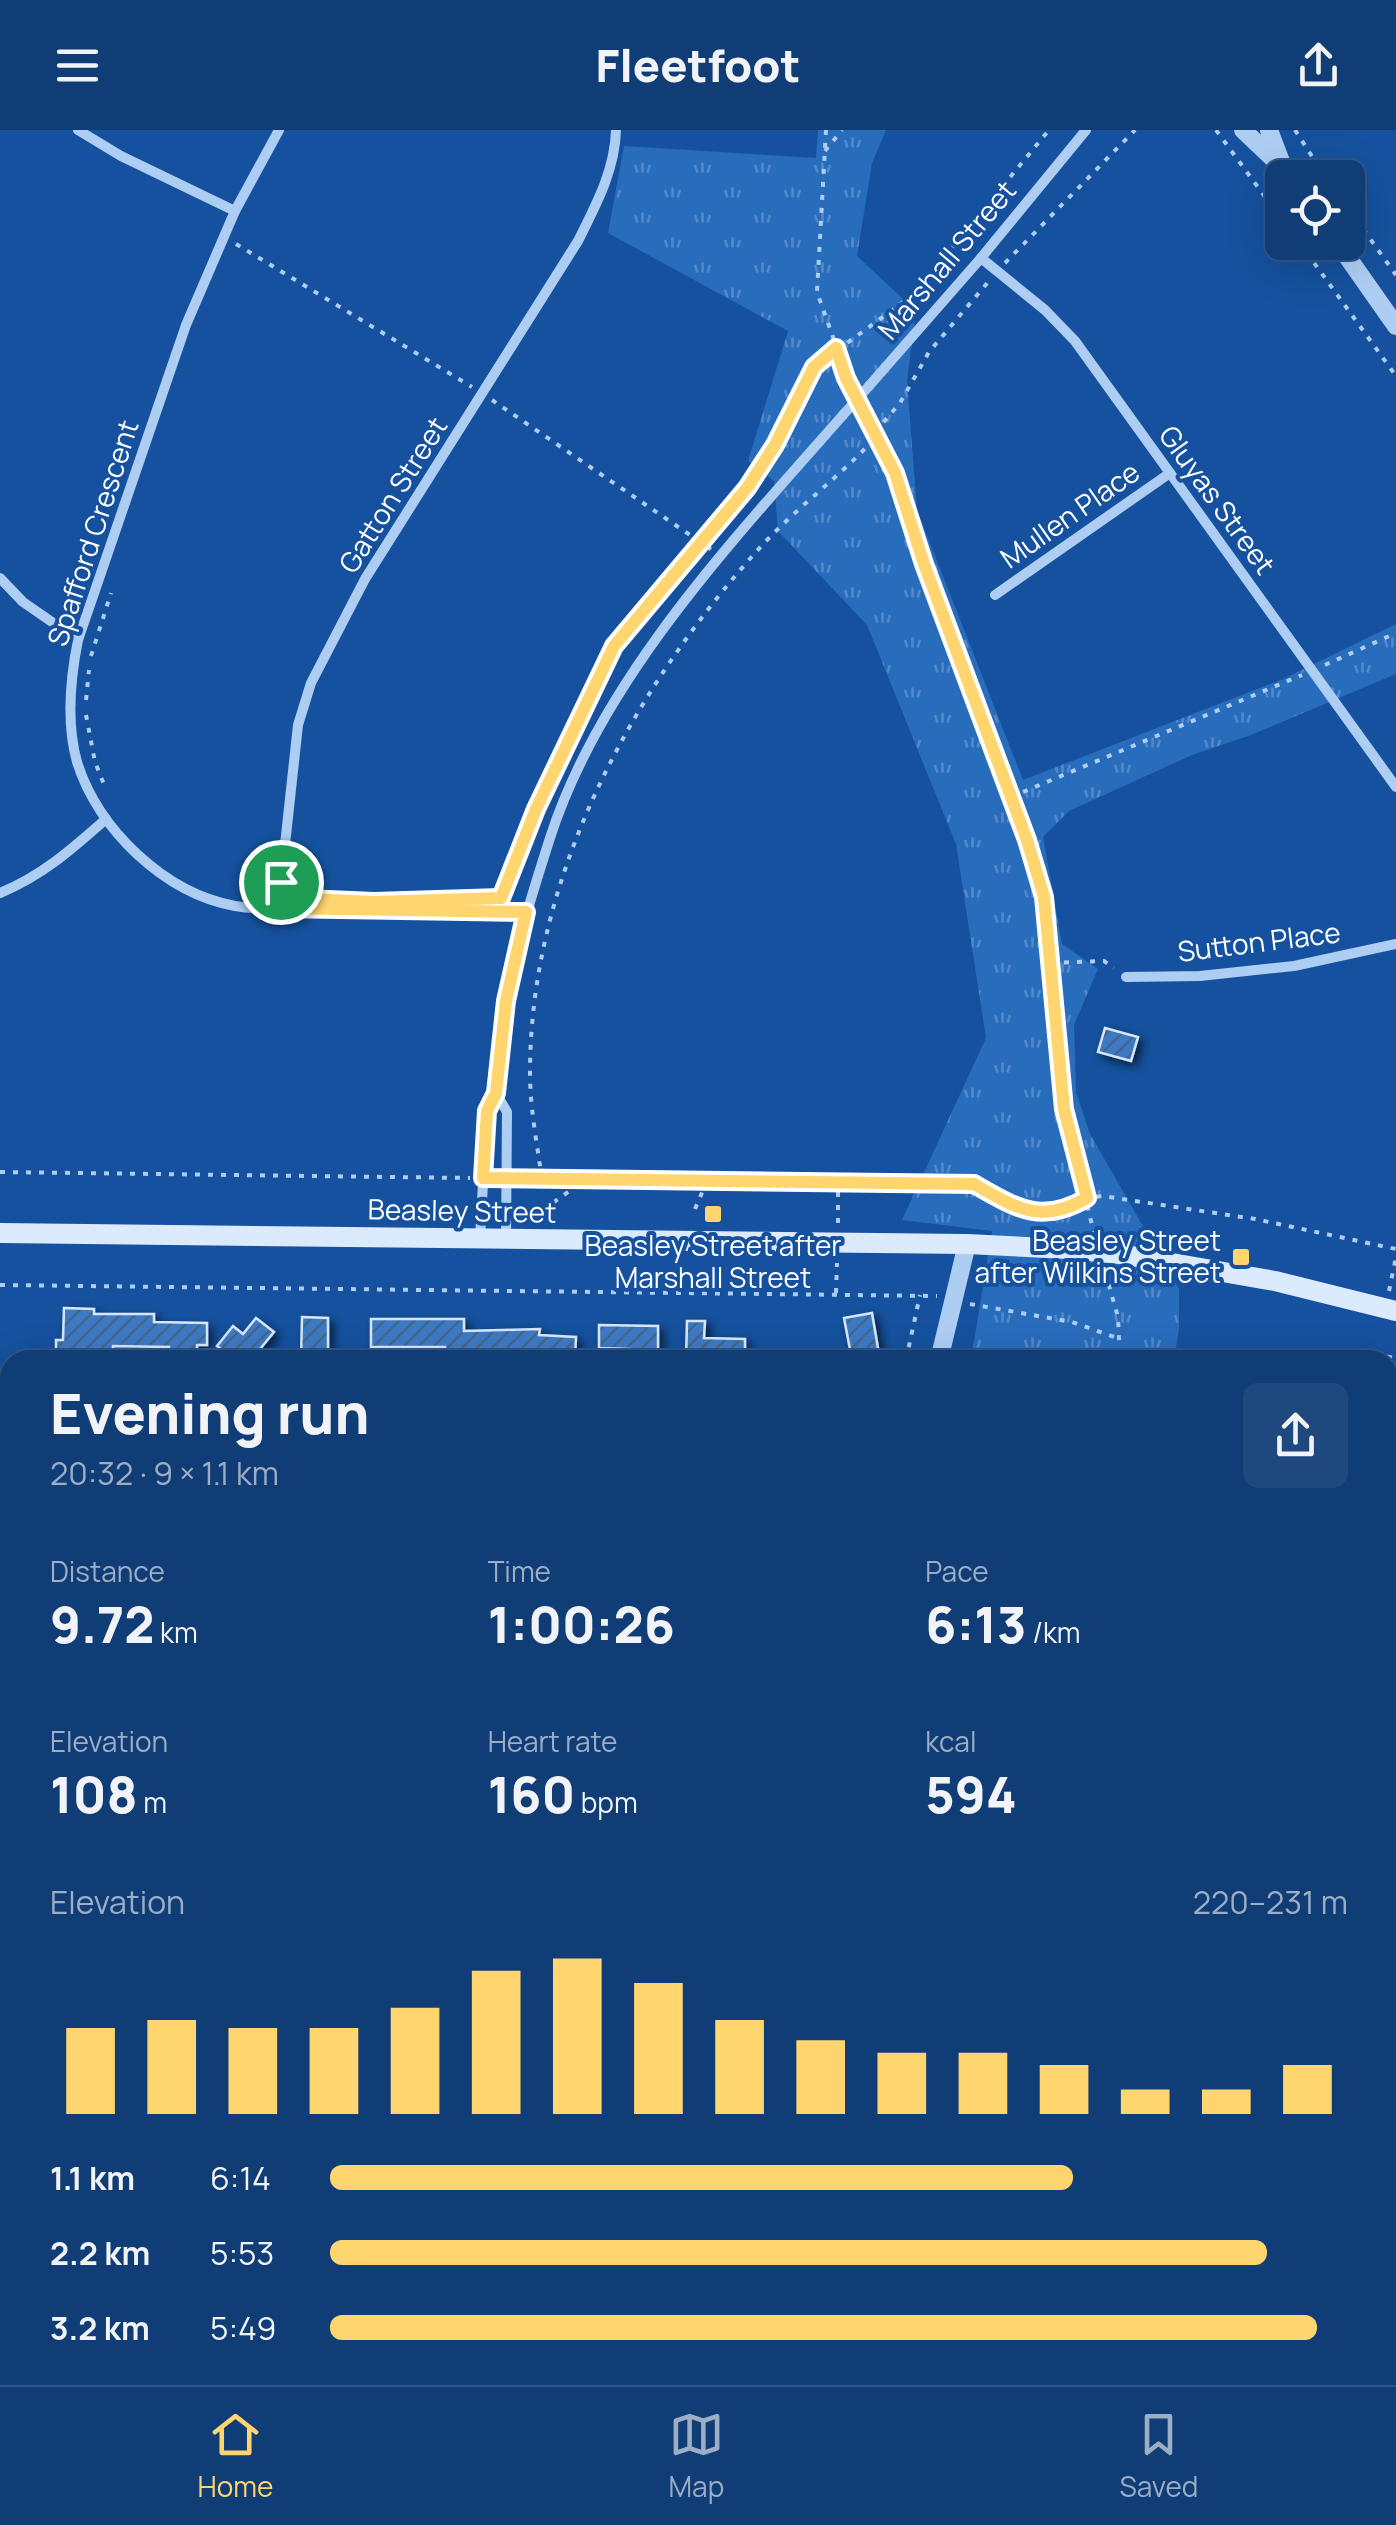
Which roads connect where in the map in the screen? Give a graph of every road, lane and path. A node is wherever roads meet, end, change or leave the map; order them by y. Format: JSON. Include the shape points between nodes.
{"nodes":[{"id":1,"x":78,"y":130,"type":"edge"},
{"id":2,"x":279,"y":130,"type":"edge"},
{"id":3,"x":616,"y":130,"type":"edge"},
{"id":4,"x":826,"y":130,"type":"edge"},
{"id":5,"x":842,"y":130,"type":"edge"},
{"id":6,"x":1049,"y":130,"type":"edge"},
{"id":7,"x":1216,"y":130,"type":"edge"},
{"id":8,"x":1243,"y":130,"type":"edge"},
{"id":9,"x":1269,"y":130,"type":"edge"},
{"id":10,"x":1295,"y":130,"type":"edge"},
{"id":11,"x":1086,"y":131,"type":"edge"},
{"id":12,"x":825,"y":151,"type":"junction"},
{"id":13,"x":1274,"y":160,"type":"edge"},
{"id":14,"x":1282,"y":160,"type":"edge"},
{"id":15,"x":1314,"y":160,"type":"edge"},
{"id":16,"x":1265,"y":197,"type":"edge"},
{"id":17,"x":235,"y":211,"type":"junction"},
{"id":18,"x":1365,"y":232,"type":"edge"},
{"id":19,"x":980,"y":258,"type":"junction"},
{"id":20,"x":1311,"y":260,"type":"edge"},
{"id":21,"x":1349,"y":260,"type":"edge"},
{"id":22,"x":1396,"y":275,"type":"edge"},
{"id":23,"x":1396,"y":326,"type":"edge"},
{"id":24,"x":836,"y":348,"type":"junction"},
{"id":25,"x":1396,"y":376,"type":"edge"},
{"id":26,"x":854,"y":392,"type":"dead end"},
{"id":27,"x":862,"y":405,"type":"dead end"},
{"id":28,"x":877,"y":436,"type":"junction"},
{"id":29,"x":1170,"y":473,"type":"junction"},
{"id":30,"x":0,"y":578,"type":"edge"},
{"id":31,"x":114,"y":582,"type":"dead end"},
{"id":32,"x":994,"y":595,"type":"dead end"},
{"id":33,"x":1396,"y":632,"type":"edge"},
{"id":34,"x":78,"y":640,"type":"junction"},
{"id":35,"x":1313,"y":671,"type":"junction"},
{"id":36,"x":1396,"y":787,"type":"edge"},
{"id":37,"x":106,"y":791,"type":"dead end"},
{"id":38,"x":1011,"y":797,"type":"junction"},
{"id":39,"x":106,"y":820,"type":"junction"},
{"id":40,"x":281,"y":882,"type":"junction"},
{"id":41,"x":0,"y":893,"type":"edge"},
{"id":42,"x":243,"y":896,"type":"dead end"},
{"id":43,"x":501,"y":898,"type":"dead end"},
{"id":44,"x":278,"y":908,"type":"junction"},
{"id":45,"x":526,"y":912,"type":"junction"},
{"id":46,"x":1396,"y":944,"type":"edge"},
{"id":47,"x":1051,"y":963,"type":"junction"},
{"id":48,"x":1126,"y":977,"type":"joint"},
{"id":49,"x":496,"y":1093,"type":"junction"},
{"id":50,"x":0,"y":1172,"type":"edge"},
{"id":51,"x":483,"y":1178,"type":"junction"},
{"id":52,"x":506,"y":1179,"type":"junction"},
{"id":53,"x":542,"y":1179,"type":"junction"},
{"id":54,"x":586,"y":1180,"type":"junction"},
{"id":55,"x":707,"y":1181,"type":"junction"},
{"id":56,"x":1087,"y":1198,"type":"junction"},
{"id":57,"x":542,"y":1210,"type":"dead end"},
{"id":58,"x":695,"y":1210,"type":"dead end"},
{"id":59,"x":0,"y":1232,"type":"edge"},
{"id":60,"x":480,"y":1238,"type":"junction"},
{"id":61,"x":506,"y":1239,"type":"junction"},
{"id":62,"x":967,"y":1244,"type":"junction"},
{"id":63,"x":1097,"y":1244,"type":"dead end"},
{"id":64,"x":1396,"y":1249,"type":"edge"},
{"id":65,"x":1111,"y":1258,"type":"junction"},
{"id":66,"x":0,"y":1285,"type":"edge"},
{"id":67,"x":920,"y":1296,"type":"junction"},
{"id":68,"x":954,"y":1296,"type":"junction"},
{"id":69,"x":1396,"y":1311,"type":"edge"},
{"id":70,"x":1120,"y":1340,"type":"junction"},
{"id":71,"x":908,"y":1350,"type":"edge"},
{"id":72,"x":941,"y":1350,"type":"edge"},
{"id":73,"x":1120,"y":1350,"type":"edge"}],
"edges":[{"from":1,"to":17,"type":"street"},
{"from":2,"to":17,"type":"street","name":"Spafford Crescent"},
{"from":3,"to":40,"type":"street","name":"Gatton Street","via":[[615,154],[578,241],[365,579],[311,683],[298,725]]},
{"from":4,"to":12,"type":"path"},
{"from":5,"to":12,"type":"path"},
{"from":6,"to":24,"type":"path","via":[[914,295]]},
{"from":7,"to":16,"type":"path"},
{"from":8,"to":13,"type":"street"},
{"from":9,"to":14,"type":"street"},
{"from":10,"to":15,"type":"path"},
{"from":11,"to":19,"type":"street","name":"Marshall Street"},
{"from":12,"to":24,"type":"path","via":[[817,292]]},
{"from":17,"to":34,"type":"street","name":"Spafford Crescent","via":[[186,324]]},
{"from":18,"to":22,"type":"path"},
{"from":19,"to":29,"type":"street","name":"Gluyas Street","via":[[1074,341]]},
{"from":19,"to":45,"type":"street","name":"Marshall Street","bridge":true,"via":[[664,628],[584,759]]},
{"from":20,"to":25,"type":"path"},
{"from":21,"to":23,"type":"street"},
{"from":24,"to":26,"type":"path"},
{"from":24,"to":43,"type":"path","via":[[814,367],[747,488],[614,646]]},
{"from":27,"to":28,"type":"path"},
{"from":28,"to":38,"type":"path"},
{"from":28,"to":53,"type":"path","via":[[760,547],[671,657],[593,799],[541,970],[530,1073]]},
{"from":29,"to":32,"type":"street","name":"Mullen Place"},
{"from":29,"to":35,"type":"street","name":"Gluyas Street"},
{"from":30,"to":34,"type":"street"},
{"from":31,"to":37,"type":"path","via":[[90,658],[85,711]]},
{"from":33,"to":35,"type":"path"},
{"from":34,"to":39,"type":"street","name":"Spafford Crescent","via":[[70,714],[77,760]]},
{"from":35,"to":36,"type":"street","name":"Gluyas Street"},
{"from":35,"to":38,"type":"path"},
{"from":38,"to":47,"type":"path","via":[[1044,897]]},
{"from":39,"to":41,"type":"street","via":[[57,863]]},
{"from":39,"to":44,"type":"street","name":"Spafford Crescent","via":[[145,862],[190,890],[234,906]]},
{"from":40,"to":42,"type":"path","via":[[264,880]]},
{"from":40,"to":44,"type":"street","name":"Gatton Street"},
{"from":44,"to":45,"type":"street","name":"Spafford Crescent"},
{"from":45,"to":49,"type":"street","name":"Marshall Street","via":[[506,1001]]},
{"from":46,"to":48,"type":"street","name":"Sutton Place","via":[[1294,966]]},
{"from":47,"to":48,"type":"path","via":[[1104,960]]},
{"from":47,"to":56,"type":"path","via":[[1064,1109]]},
{"from":49,"to":51,"type":"street","name":"Marshall Street","via":[[487,1111]]},
{"from":49,"to":52,"type":"street","name":"Marshall Street","via":[[508,1112]]},
{"from":50,"to":51,"type":"path"},
{"from":51,"to":60,"type":"street","name":"Marshall Street"},
{"from":52,"to":53,"type":"path"},
{"from":52,"to":61,"type":"street","name":"Marshall Street"},
{"from":53,"to":54,"type":"path"},
{"from":54,"to":55,"type":"path"},
{"from":54,"to":57,"type":"path"},
{"from":55,"to":56,"type":"path","via":[[974,1184],[1019,1209],[1048,1213]]},
{"from":55,"to":58,"type":"path"},
{"from":56,"to":63,"type":"path"},
{"from":56,"to":64,"type":"path","via":[[1256,1218]]},
{"from":59,"to":60,"type":"main road","name":"Beasley Street"},
{"from":60,"to":61,"type":"main road","name":"Beasley Street"},
{"from":61,"to":62,"type":"main road","name":"Beasley Street"},
{"from":62,"to":65,"type":"main road","name":"Beasley Street","bridge":true},
{"from":62,"to":68,"type":"street"},
{"from":65,"to":69,"type":"main road","name":"Beasley Street","via":[[1275,1281]]},
{"from":65,"to":70,"type":"path"},
{"from":66,"to":67,"type":"path"},
{"from":67,"to":68,"type":"path"},
{"from":67,"to":71,"type":"path"},
{"from":68,"to":70,"type":"path","via":[[1072,1322]]},
{"from":68,"to":72,"type":"street"},
{"from":70,"to":73,"type":"path"}]}
